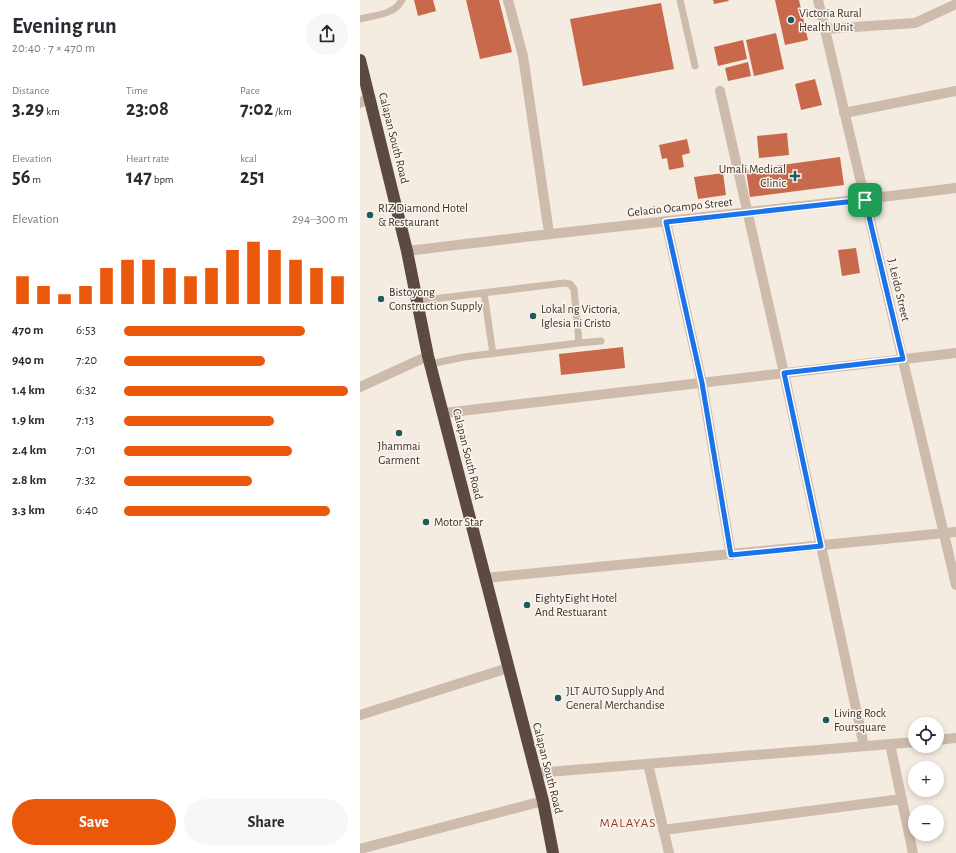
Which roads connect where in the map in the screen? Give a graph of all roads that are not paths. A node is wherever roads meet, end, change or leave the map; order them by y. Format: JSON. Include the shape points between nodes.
{"nodes":[{"id":1,"x":402,"y":0,"type":"edge"},
{"id":2,"x":508,"y":0,"type":"edge"},
{"id":3,"x":680,"y":0,"type":"edge"},
{"id":4,"x":818,"y":0,"type":"edge"},
{"id":5,"x":956,"y":4,"type":"edge"},
{"id":6,"x":360,"y":19,"type":"edge"},
{"id":7,"x":824,"y":29,"type":"junction"},
{"id":8,"x":360,"y":60,"type":"edge"},
{"id":9,"x":695,"y":66,"type":"dead end"},
{"id":10,"x":720,"y":91,"type":"dead end"},
{"id":11,"x":956,"y":91,"type":"edge"},
{"id":12,"x":365,"y":100,"type":"edge"},
{"id":13,"x":844,"y":113,"type":"junction"},
{"id":14,"x":956,"y":188,"type":"edge"},
{"id":15,"x":865,"y":200,"type":"junction"},
{"id":16,"x":748,"y":213,"type":"junction"},
{"id":17,"x":666,"y":222,"type":"junction"},
{"id":18,"x":549,"y":233,"type":"junction"},
{"id":19,"x":407,"y":251,"type":"junction"},
{"id":20,"x":484,"y":293,"type":"junction"},
{"id":21,"x":417,"y":301,"type":"junction"},
{"id":22,"x":601,"y":341,"type":"dead end"},
{"id":23,"x":579,"y":342,"type":"junction"},
{"id":24,"x":956,"y":353,"type":"edge"},
{"id":25,"x":493,"y":354,"type":"junction"},
{"id":26,"x":903,"y":359,"type":"junction"},
{"id":27,"x":429,"y":360,"type":"junction"},
{"id":28,"x":784,"y":373,"type":"junction"},
{"id":29,"x":702,"y":383,"type":"junction"},
{"id":30,"x":360,"y":387,"type":"edge"},
{"id":31,"x":444,"y":413,"type":"junction"},
{"id":32,"x":956,"y":532,"type":"edge"},
{"id":33,"x":944,"y":534,"type":"junction"},
{"id":34,"x":821,"y":546,"type":"junction"},
{"id":35,"x":731,"y":555,"type":"junction"},
{"id":36,"x":485,"y":578,"type":"junction"},
{"id":37,"x":956,"y":585,"type":"edge"},
{"id":38,"x":508,"y":668,"type":"junction"},
{"id":39,"x":360,"y":714,"type":"edge"},
{"id":40,"x":956,"y":738,"type":"edge"},
{"id":41,"x":944,"y":739,"type":"edge"},
{"id":42,"x":908,"y":743,"type":"edge"},
{"id":43,"x":890,"y":744,"type":"junction"},
{"id":44,"x":864,"y":746,"type":"junction"},
{"id":45,"x":648,"y":764,"type":"junction"},
{"id":46,"x":536,"y":774,"type":"junction"},
{"id":47,"x":902,"y":799,"type":"junction"},
{"id":48,"x":543,"y":801,"type":"junction"},
{"id":49,"x":663,"y":830,"type":"junction"},
{"id":50,"x":360,"y":849,"type":"edge"},
{"id":51,"x":553,"y":853,"type":"edge"},
{"id":52,"x":669,"y":853,"type":"edge"},
{"id":53,"x":913,"y":853,"type":"edge"}],
"edges":[{"from":1,"to":6,"type":"lane","via":[[391,11]]},
{"from":2,"to":18,"type":"street","via":[[523,56]]},
{"from":3,"to":9,"type":"lane"},
{"from":4,"to":7,"type":"street","name":"J. Leido Street"},
{"from":5,"to":7,"type":"street","via":[[915,23]]},
{"from":7,"to":13,"type":"street","name":"J. Leido Street"},
{"from":8,"to":12,"type":"highway","name":"Calapan South Road"},
{"from":10,"to":16,"type":"street"},
{"from":11,"to":13,"type":"street"},
{"from":12,"to":19,"type":"highway","name":"Calapan South Road"},
{"from":13,"to":15,"type":"street","name":"J. Leido Street"},
{"from":14,"to":15,"type":"street","name":"Gelacio Ocampo Street"},
{"from":15,"to":16,"type":"street","name":"Gelacio Ocampo Street"},
{"from":15,"to":26,"type":"street","name":"J. Leido Street"},
{"from":16,"to":17,"type":"street","name":"Gelacio Ocampo Street"},
{"from":16,"to":28,"type":"street"},
{"from":17,"to":18,"type":"street","name":"Gelacio Ocampo Street"},
{"from":17,"to":29,"type":"street"},
{"from":18,"to":19,"type":"street","name":"Gelacio Ocampo Street"},
{"from":19,"to":21,"type":"highway","name":"Calapan South Road"},
{"from":20,"to":21,"type":"lane"},
{"from":20,"to":23,"type":"lane","via":[[570,284],[574,289]]},
{"from":20,"to":25,"type":"lane"},
{"from":21,"to":27,"type":"highway","name":"Calapan South Road"},
{"from":22,"to":23,"type":"lane"},
{"from":23,"to":25,"type":"lane"},
{"from":24,"to":26,"type":"street"},
{"from":25,"to":27,"type":"lane"},
{"from":26,"to":28,"type":"street"},
{"from":26,"to":33,"type":"street","name":"J. Leido Street"},
{"from":27,"to":30,"type":"street"},
{"from":27,"to":31,"type":"highway","name":"Calapan South Road"},
{"from":28,"to":29,"type":"street"},
{"from":28,"to":34,"type":"street"},
{"from":29,"to":31,"type":"street"},
{"from":29,"to":35,"type":"street"},
{"from":31,"to":36,"type":"highway","name":"Calapan South Road"},
{"from":32,"to":33,"type":"street"},
{"from":33,"to":34,"type":"street"},
{"from":33,"to":37,"type":"street","name":"J. Leido Street"},
{"from":34,"to":35,"type":"street"},
{"from":34,"to":44,"type":"street"},
{"from":35,"to":36,"type":"street"},
{"from":36,"to":38,"type":"highway","name":"Calapan South Road"},
{"from":38,"to":39,"type":"street"},
{"from":38,"to":46,"type":"highway","name":"Calapan South Road"},
{"from":40,"to":41,"type":"street"},
{"from":42,"to":43,"type":"street"},
{"from":43,"to":44,"type":"street"},
{"from":43,"to":47,"type":"street"},
{"from":44,"to":45,"type":"street"},
{"from":45,"to":46,"type":"street"},
{"from":45,"to":49,"type":"street"},
{"from":46,"to":48,"type":"highway","name":"Calapan South Road"},
{"from":47,"to":49,"type":"street"},
{"from":47,"to":53,"type":"street"},
{"from":48,"to":50,"type":"street"},
{"from":48,"to":51,"type":"highway","name":"Calapan South Road"},
{"from":49,"to":52,"type":"street"}]}
